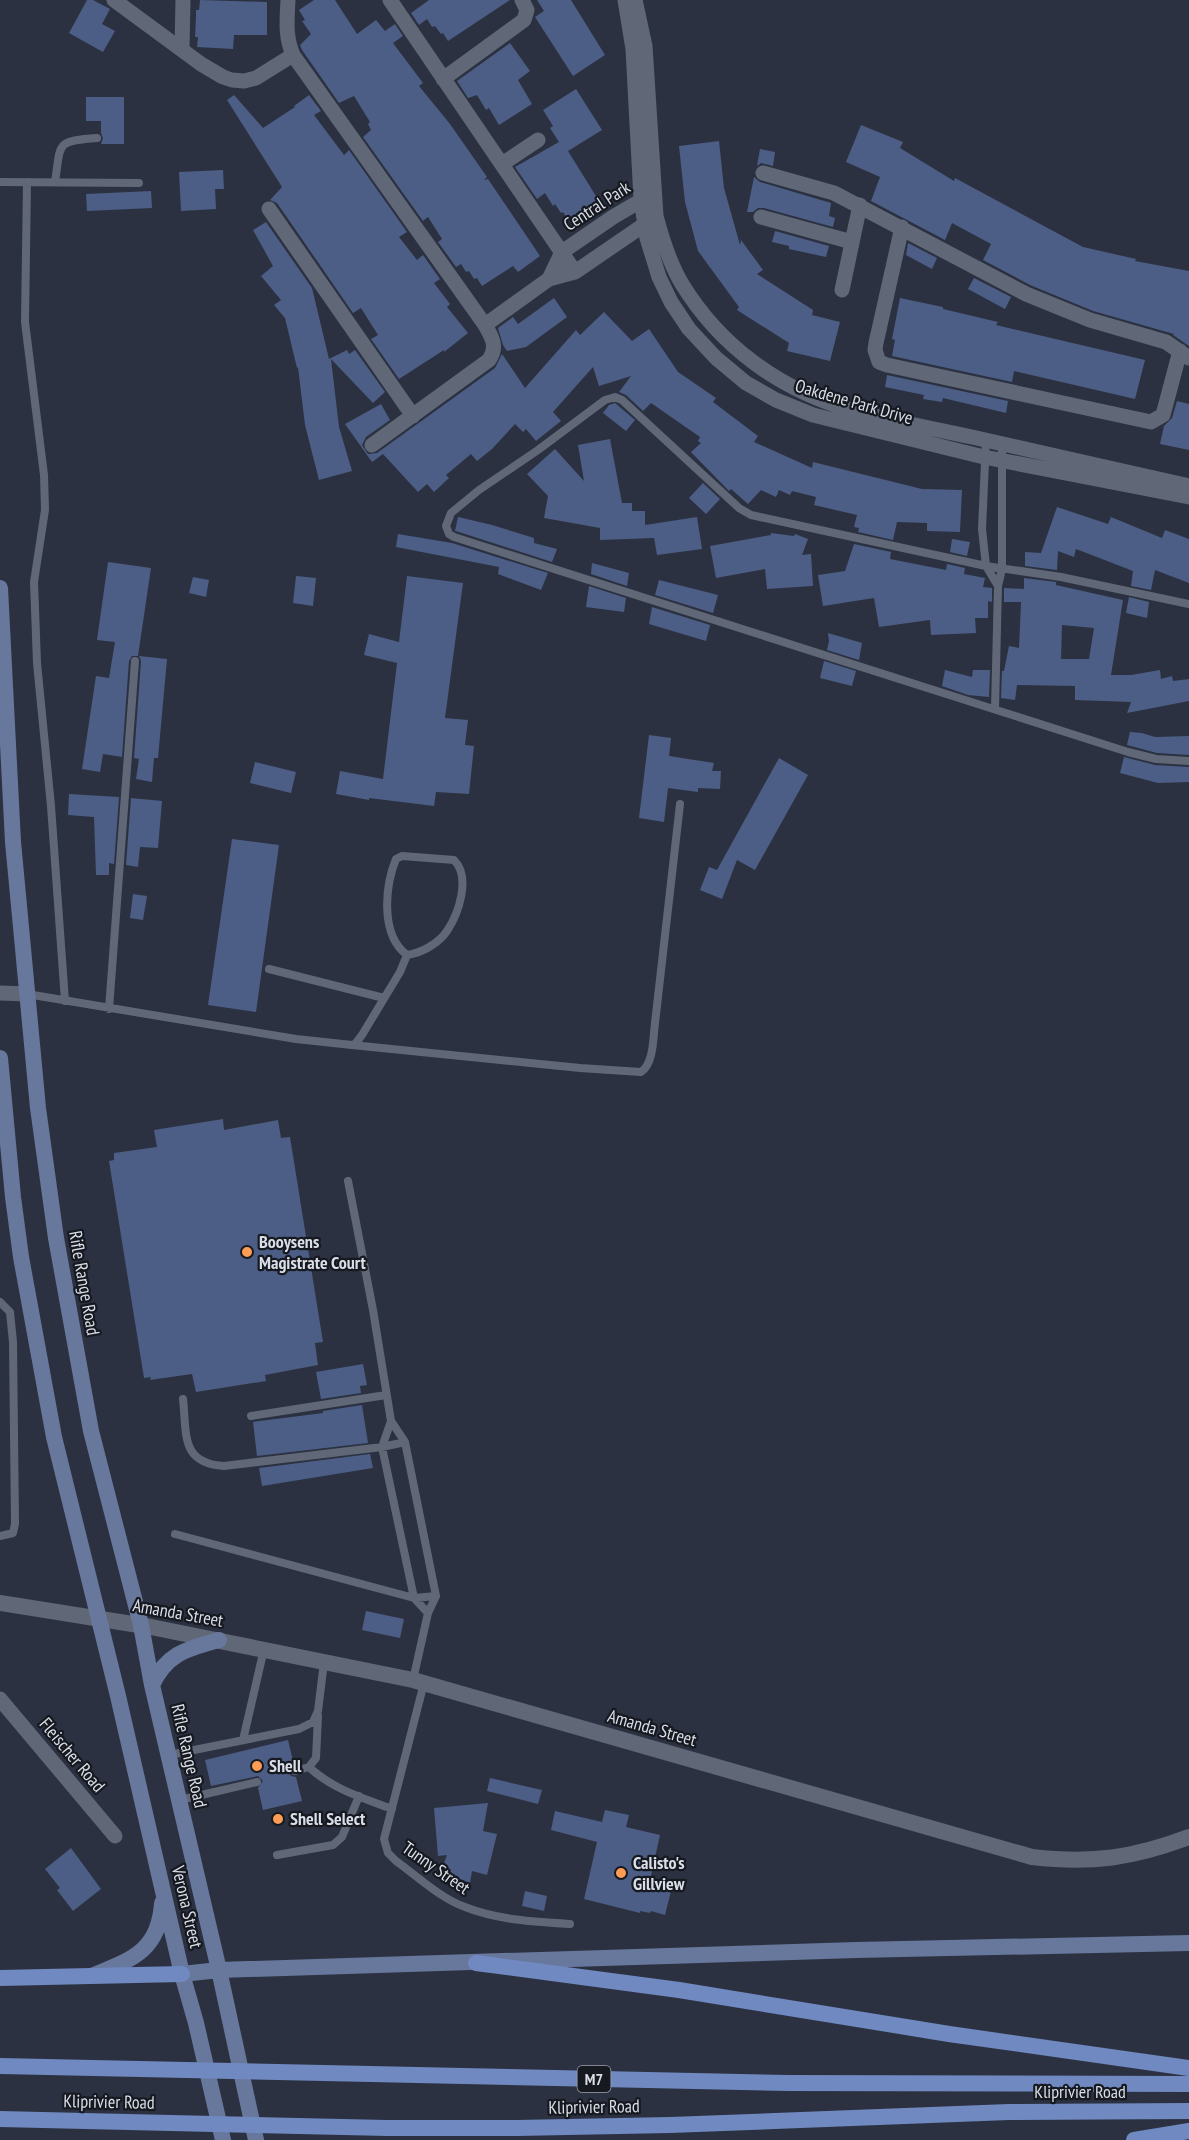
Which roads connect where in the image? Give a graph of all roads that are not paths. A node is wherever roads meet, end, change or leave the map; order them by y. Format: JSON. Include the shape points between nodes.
{"nodes":[{"id":1,"x":114,"y":0,"type":"edge"},
{"id":2,"x":183,"y":0,"type":"edge"},
{"id":3,"x":288,"y":0,"type":"edge"},
{"id":4,"x":390,"y":0,"type":"edge"},
{"id":5,"x":522,"y":0,"type":"edge"},
{"id":6,"x":625,"y":0,"type":"edge"},
{"id":7,"x":635,"y":0,"type":"edge"},
{"id":8,"x":182,"y":50,"type":"junction"},
{"id":9,"x":294,"y":54,"type":"junction"},
{"id":10,"x":443,"y":79,"type":"junction"},
{"id":11,"x":97,"y":138,"type":"dead end"},
{"id":12,"x":538,"y":140,"type":"dead end"},
{"id":13,"x":502,"y":164,"type":"junction"},
{"id":14,"x":763,"y":173,"type":"dead end"},
{"id":15,"x":0,"y":182,"type":"edge"},
{"id":16,"x":27,"y":182,"type":"junction"},
{"id":17,"x":55,"y":182,"type":"junction"},
{"id":18,"x":139,"y":183,"type":"dead end"},
{"id":19,"x":648,"y":196,"type":"junction"},
{"id":20,"x":860,"y":205,"type":"junction"},
{"id":21,"x":269,"y":210,"type":"dead end"},
{"id":22,"x":761,"y":217,"type":"dead end"},
{"id":23,"x":650,"y":221,"type":"junction"},
{"id":24,"x":902,"y":228,"type":"junction"},
{"id":25,"x":852,"y":242,"type":"junction"},
{"id":26,"x":562,"y":252,"type":"junction"},
{"id":27,"x":575,"y":272,"type":"junction"},
{"id":28,"x":549,"y":279,"type":"junction"},
{"id":29,"x":842,"y":290,"type":"dead end"},
{"id":30,"x":485,"y":325,"type":"junction"},
{"id":31,"x":1184,"y":355,"type":"edge"},
{"id":32,"x":413,"y":416,"type":"junction"},
{"id":33,"x":986,"y":440,"type":"junction"},
{"id":34,"x":1002,"y":444,"type":"junction"},
{"id":35,"x":372,"y":445,"type":"dead end"},
{"id":36,"x":984,"y":457,"type":"junction"},
{"id":37,"x":1003,"y":461,"type":"junction"},
{"id":38,"x":1189,"y":486,"type":"edge"},
{"id":39,"x":1189,"y":497,"type":"edge"},
{"id":40,"x":986,"y":566,"type":"junction"},
{"id":41,"x":1002,"y":569,"type":"junction"},
{"id":42,"x":998,"y":586,"type":"junction"},
{"id":43,"x":0,"y":588,"type":"edge"},
{"id":44,"x":1189,"y":604,"type":"edge"},
{"id":45,"x":135,"y":661,"type":"dead end"},
{"id":46,"x":995,"y":709,"type":"junction"},
{"id":47,"x":1189,"y":761,"type":"edge"},
{"id":48,"x":680,"y":804,"type":"dead end"},
{"id":49,"x":407,"y":955,"type":"junction"},
{"id":50,"x":269,"y":969,"type":"dead end"},
{"id":51,"x":0,"y":993,"type":"edge"},
{"id":52,"x":27,"y":994,"type":"junction"},
{"id":53,"x":384,"y":998,"type":"junction"},
{"id":54,"x":65,"y":1001,"type":"junction"},
{"id":55,"x":109,"y":1009,"type":"junction"},
{"id":56,"x":352,"y":1045,"type":"junction"},
{"id":57,"x":0,"y":1058,"type":"edge"},
{"id":58,"x":4,"y":1089,"type":"junction"},
{"id":59,"x":0,"y":1117,"type":"edge"},
{"id":60,"x":348,"y":1181,"type":"dead end"},
{"id":61,"x":0,"y":1302,"type":"edge"},
{"id":62,"x":386,"y":1395,"type":"junction"},
{"id":63,"x":183,"y":1399,"type":"dead end"},
{"id":64,"x":250,"y":1416,"type":"dead end"},
{"id":65,"x":391,"y":1421,"type":"junction"},
{"id":66,"x":405,"y":1442,"type":"junction"},
{"id":67,"x":382,"y":1447,"type":"junction"},
{"id":68,"x":176,"y":1534,"type":"dead end"},
{"id":69,"x":0,"y":1536,"type":"edge"},
{"id":70,"x":436,"y":1596,"type":"junction"},
{"id":71,"x":414,"y":1598,"type":"junction"},
{"id":72,"x":0,"y":1602,"type":"edge"},
{"id":73,"x":428,"y":1613,"type":"junction"},
{"id":74,"x":100,"y":1619,"type":"junction"},
{"id":75,"x":141,"y":1625,"type":"junction"},
{"id":76,"x":219,"y":1640,"type":"junction"},
{"id":77,"x":264,"y":1649,"type":"junction"},
{"id":78,"x":324,"y":1660,"type":"junction"},
{"id":79,"x":418,"y":1681,"type":"junction"},
{"id":80,"x":152,"y":1685,"type":"junction"},
{"id":81,"x":0,"y":1699,"type":"edge"},
{"id":82,"x":318,"y":1711,"type":"junction"},
{"id":83,"x":243,"y":1740,"type":"junction"},
{"id":84,"x":168,"y":1755,"type":"junction"},
{"id":85,"x":309,"y":1767,"type":"junction"},
{"id":86,"x":295,"y":1771,"type":"dead end"},
{"id":87,"x":257,"y":1782,"type":"dead end"},
{"id":88,"x":359,"y":1796,"type":"junction"},
{"id":89,"x":179,"y":1800,"type":"junction"},
{"id":90,"x":392,"y":1809,"type":"junction"},
{"id":91,"x":115,"y":1836,"type":"dead end"},
{"id":92,"x":1189,"y":1837,"type":"edge"},
{"id":93,"x":277,"y":1855,"type":"dead end"},
{"id":94,"x":163,"y":1890,"type":"junction"},
{"id":95,"x":570,"y":1924,"type":"dead end"},
{"id":96,"x":1189,"y":1943,"type":"edge"},
{"id":97,"x":476,"y":1963,"type":"junction"},
{"id":98,"x":219,"y":1970,"type":"junction"},
{"id":99,"x":182,"y":1974,"type":"junction"},
{"id":100,"x":94,"y":1975,"type":"junction"},
{"id":101,"x":0,"y":1978,"type":"edge"},
{"id":102,"x":0,"y":2066,"type":"edge"},
{"id":103,"x":1189,"y":2068,"type":"edge"},
{"id":104,"x":1189,"y":2084,"type":"edge"},
{"id":105,"x":1189,"y":2111,"type":"edge"},
{"id":106,"x":0,"y":2119,"type":"edge"},
{"id":107,"x":1189,"y":2131,"type":"edge"},
{"id":108,"x":223,"y":2140,"type":"edge"},
{"id":109,"x":256,"y":2140,"type":"edge"},
{"id":110,"x":1134,"y":2140,"type":"edge"}],
"edges":[{"from":1,"to":8,"type":"street"},
{"from":2,"to":8,"type":"street"},
{"from":3,"to":9,"type":"street","via":[[286,28]]},
{"from":4,"to":10,"type":"street"},
{"from":5,"to":10,"type":"street","via":[[527,10],[524,21]]},
{"from":6,"to":19,"type":"street","name":"Oakdene Park Drive"},
{"from":7,"to":19,"type":"street","name":"Oakdene Park Drive","via":[[645,45]]},
{"from":8,"to":9,"type":"street","via":[[223,77],[244,81],[269,72]]},
{"from":9,"to":30,"type":"street"},
{"from":10,"to":13,"type":"street"},
{"from":11,"to":17,"type":"lane","via":[[63,144]]},
{"from":12,"to":13,"type":"street"},
{"from":13,"to":26,"type":"street"},
{"from":14,"to":20,"type":"street","via":[[834,193]]},
{"from":15,"to":16,"type":"lane"},
{"from":16,"to":17,"type":"lane"},
{"from":16,"to":54,"type":"lane","via":[[25,322],[45,510],[33,582]]},
{"from":17,"to":18,"type":"lane"},
{"from":19,"to":23,"type":"street","name":"Oakdene Park Drive"},
{"from":19,"to":26,"type":"street","name":"Central Park"},
{"from":20,"to":24,"type":"street"},
{"from":20,"to":25,"type":"street"},
{"from":21,"to":32,"type":"street"},
{"from":22,"to":25,"type":"street"},
{"from":23,"to":27,"type":"street"},
{"from":23,"to":33,"type":"street","name":"Oakdene Park Drive","via":[[693,301],[740,352],[776,378],[849,410]]},
{"from":23,"to":36,"type":"street","name":"Oakdene Park Drive","via":[[653,259],[671,302],[709,351],[746,382],[813,415]]},
{"from":24,"to":31,"type":"street","via":[[1026,294],[1090,320],[1166,342]]},
{"from":24,"to":31,"type":"street","via":[[874,350],[879,362],[1151,422],[1163,415]]},
{"from":25,"to":29,"type":"street"},
{"from":26,"to":27,"type":"street"},
{"from":26,"to":28,"type":"street"},
{"from":27,"to":28,"type":"street"},
{"from":28,"to":30,"type":"street"},
{"from":30,"to":32,"type":"street","via":[[495,348],[489,360]]},
{"from":32,"to":35,"type":"street"},
{"from":33,"to":34,"type":"street","name":"Oakdene Park Drive"},
{"from":33,"to":36,"type":"lane"},
{"from":34,"to":37,"type":"lane"},
{"from":34,"to":38,"type":"street","name":"Oakdene Park Drive"},
{"from":36,"to":37,"type":"street","name":"Oakdene Park Drive"},
{"from":36,"to":40,"type":"lane","via":[[982,529]]},
{"from":37,"to":39,"type":"street","name":"Oakdene Park Drive"},
{"from":37,"to":41,"type":"lane"},
{"from":40,"to":41,"type":"lane"},
{"from":40,"to":42,"type":"lane"},
{"from":40,"to":46,"type":"lane","via":[[751,515],[615,397],[605,400],[479,490],[451,513],[446,526],[454,537]]},
{"from":41,"to":42,"type":"lane"},
{"from":41,"to":44,"type":"lane"},
{"from":42,"to":46,"type":"lane"},
{"from":43,"to":52,"type":"main road","name":"Rifle Range Road","via":[[13,842]]},
{"from":45,"to":55,"type":"lane"},
{"from":46,"to":47,"type":"lane","via":[[1135,754]]},
{"from":48,"to":56,"type":"lane","via":[[655,1023],[645,1069],[640,1072],[580,1068]]},
{"from":49,"to":49,"type":"lane","via":[[429,947],[447,931],[461,897],[462,875],[454,860],[402,856],[396,859],[387,900],[388,918],[392,933]]},
{"from":49,"to":53,"type":"lane"},
{"from":50,"to":53,"type":"lane"},
{"from":51,"to":52,"type":"street"},
{"from":52,"to":54,"type":"lane"},
{"from":52,"to":75,"type":"main road","name":"Rifle Range Road","via":[[38,1108],[82,1393]]},
{"from":53,"to":56,"type":"lane"},
{"from":54,"to":55,"type":"lane"},
{"from":55,"to":56,"type":"lane"},
{"from":57,"to":58,"type":"main road"},
{"from":58,"to":59,"type":"street"},
{"from":58,"to":74,"type":"main road","via":[[13,1197],[33,1326],[56,1447]]},
{"from":60,"to":62,"type":"lane"},
{"from":61,"to":69,"type":"lane","via":[[10,1312],[13,1342],[15,1524],[13,1533]]},
{"from":62,"to":64,"type":"lane"},
{"from":62,"to":65,"type":"lane"},
{"from":63,"to":67,"type":"lane","via":[[189,1447],[197,1459],[209,1465]]},
{"from":65,"to":66,"type":"lane"},
{"from":65,"to":67,"type":"lane"},
{"from":66,"to":67,"type":"lane"},
{"from":66,"to":70,"type":"lane"},
{"from":67,"to":71,"type":"lane"},
{"from":68,"to":71,"type":"lane"},
{"from":70,"to":71,"type":"lane"},
{"from":70,"to":73,"type":"lane","name":"Tunny Street"},
{"from":71,"to":73,"type":"lane"},
{"from":72,"to":74,"type":"street","name":"Amanda Street"},
{"from":73,"to":79,"type":"lane","name":"Tunny Street"},
{"from":74,"to":75,"type":"street","name":"Amanda Street"},
{"from":74,"to":94,"type":"main road","name":"Verona Street"},
{"from":75,"to":76,"type":"street","name":"Amanda Street"},
{"from":75,"to":80,"type":"main road","name":"Rifle Range Road"},
{"from":76,"to":77,"type":"street","name":"Amanda Street"},
{"from":76,"to":80,"type":"main road","via":[[185,1649],[169,1660]]},
{"from":77,"to":78,"type":"street","name":"Amanda Street"},
{"from":77,"to":83,"type":"lane"},
{"from":78,"to":79,"type":"street","name":"Amanda Street"},
{"from":78,"to":82,"type":"lane"},
{"from":79,"to":90,"type":"lane","name":"Tunny Street"},
{"from":79,"to":92,"type":"street","name":"Amanda Street","via":[[1032,1857],[1093,1861],[1130,1856]]},
{"from":80,"to":84,"type":"main road","name":"Rifle Range Road"},
{"from":81,"to":91,"type":"street","name":"Fleischer Road"},
{"from":82,"to":83,"type":"lane","via":[[312,1722],[299,1729]]},
{"from":82,"to":85,"type":"lane","via":[[316,1758]]},
{"from":83,"to":84,"type":"lane"},
{"from":84,"to":89,"type":"main road","name":"Rifle Range Road"},
{"from":85,"to":86,"type":"lane"},
{"from":85,"to":88,"type":"lane","via":[[333,1786]]},
{"from":87,"to":89,"type":"lane"},
{"from":88,"to":90,"type":"lane"},
{"from":88,"to":93,"type":"lane","via":[[338,1842]]},
{"from":89,"to":98,"type":"main road","name":"Rifle Range Road"},
{"from":90,"to":95,"type":"lane","name":"Tunny Street","via":[[384,1839],[388,1853],[451,1900],[465,1908],[520,1921]]},
{"from":94,"to":99,"type":"main road","name":"Verona Street"},
{"from":94,"to":100,"type":"main road","via":[[157,1932],[143,1950]]},
{"from":96,"to":97,"type":"main road"},
{"from":97,"to":98,"type":"main road"},
{"from":97,"to":103,"type":"main road"},
{"from":98,"to":99,"type":"main road"},
{"from":98,"to":109,"type":"main road"},
{"from":99,"to":100,"type":"main road"},
{"from":99,"to":108,"type":"main road","name":"Verona Street"},
{"from":100,"to":101,"type":"main road"},
{"from":102,"to":104,"type":"main road","name":"Kliprivier Road","number":"M7","via":[[789,2083]]},
{"from":105,"to":106,"type":"main road","name":"Kliprivier Road","via":[[1008,2112],[517,2128]]},
{"from":107,"to":110,"type":"main road"}]}
